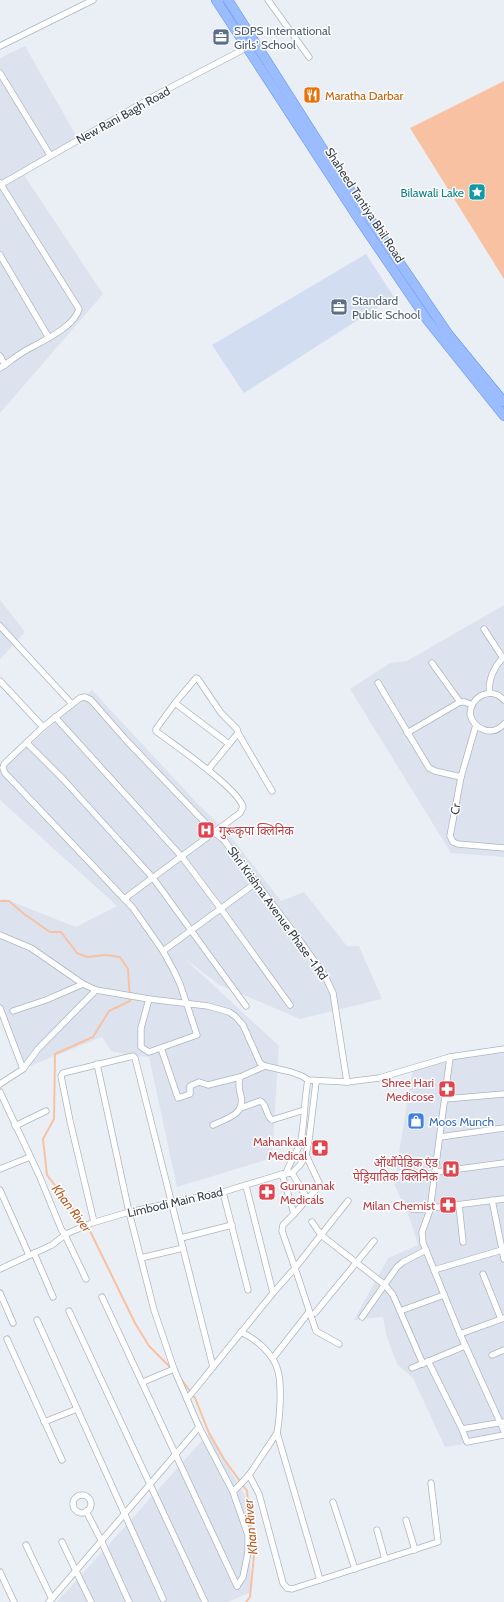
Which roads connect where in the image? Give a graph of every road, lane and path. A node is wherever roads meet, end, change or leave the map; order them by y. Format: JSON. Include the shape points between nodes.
{"nodes":[{"id":1,"x":94,"y":0,"type":"edge"},
{"id":2,"x":216,"y":0,"type":"edge"},
{"id":3,"x":228,"y":0,"type":"edge"},
{"id":4,"x":268,"y":0,"type":"edge"},
{"id":5,"x":0,"y":46,"type":"edge"},
{"id":6,"x":251,"y":46,"type":"junction"},
{"id":7,"x":309,"y":57,"type":"dead end"},
{"id":8,"x":0,"y":72,"type":"edge"},
{"id":9,"x":50,"y":155,"type":"junction"},
{"id":10,"x":0,"y":184,"type":"edge"},
{"id":11,"x":0,"y":255,"type":"edge"},
{"id":12,"x":49,"y":338,"type":"junction"},
{"id":13,"x":0,"y":356,"type":"edge"},
{"id":14,"x":3,"y":366,"type":"edge"},
{"id":15,"x":504,"y":402,"type":"edge"},
{"id":16,"x":504,"y":416,"type":"edge"},
{"id":17,"x":0,"y":626,"type":"edge"},
{"id":18,"x":484,"y":629,"type":"dead end"},
{"id":19,"x":503,"y":657,"type":"edge"},
{"id":20,"x":432,"y":663,"type":"dead end"},
{"id":21,"x":0,"y":681,"type":"edge"},
{"id":22,"x":378,"y":683,"type":"dead end"},
{"id":23,"x":490,"y":693,"type":"junction"},
{"id":24,"x":504,"y":700,"type":"edge"},
{"id":25,"x":460,"y":702,"type":"junction"},
{"id":26,"x":174,"y":703,"type":"junction"},
{"id":27,"x":72,"y":704,"type":"junction"},
{"id":28,"x":472,"y":705,"type":"junction"},
{"id":29,"x":54,"y":717,"type":"junction"},
{"id":30,"x":504,"y":724,"type":"edge"},
{"id":31,"x":476,"y":725,"type":"junction"},
{"id":32,"x":43,"y":727,"type":"junction"},
{"id":33,"x":238,"y":733,"type":"junction"},
{"id":34,"x":407,"y":733,"type":"junction"},
{"id":35,"x":27,"y":743,"type":"junction"},
{"id":36,"x":229,"y":744,"type":"junction"},
{"id":37,"x":208,"y":770,"type":"junction"},
{"id":38,"x":461,"y":777,"type":"junction"},
{"id":39,"x":272,"y":791,"type":"dead end"},
{"id":40,"x":214,"y":832,"type":"junction"},
{"id":41,"x":504,"y":848,"type":"edge"},
{"id":42,"x":182,"y":857,"type":"junction"},
{"id":43,"x":153,"y":878,"type":"junction"},
{"id":44,"x":257,"y":882,"type":"junction"},
{"id":45,"x":124,"y":898,"type":"junction"},
{"id":46,"x":221,"y":908,"type":"junction"},
{"id":47,"x":191,"y":929,"type":"junction"},
{"id":48,"x":0,"y":936,"type":"edge"},
{"id":49,"x":162,"y":951,"type":"junction"},
{"id":50,"x":83,"y":984,"type":"junction"},
{"id":51,"x":96,"y":990,"type":"junction"},
{"id":52,"x":149,"y":999,"type":"junction"},
{"id":53,"x":188,"y":1004,"type":"junction"},
{"id":54,"x":290,"y":1005,"type":"dead end"},
{"id":55,"x":246,"y":1006,"type":"dead end"},
{"id":56,"x":0,"y":1008,"type":"edge"},
{"id":57,"x":13,"y":1010,"type":"dead end"},
{"id":58,"x":162,"y":1048,"type":"junction"},
{"id":59,"x":504,"y":1049,"type":"edge"},
{"id":60,"x":450,"y":1057,"type":"junction"},
{"id":61,"x":97,"y":1064,"type":"junction"},
{"id":62,"x":265,"y":1066,"type":"junction"},
{"id":63,"x":23,"y":1069,"type":"junction"},
{"id":64,"x":240,"y":1077,"type":"junction"},
{"id":65,"x":308,"y":1080,"type":"junction"},
{"id":66,"x":316,"y":1082,"type":"junction"},
{"id":67,"x":348,"y":1082,"type":"junction"},
{"id":68,"x":0,"y":1084,"type":"edge"},
{"id":69,"x":0,"y":1093,"type":"edge"},
{"id":70,"x":504,"y":1094,"type":"edge"},
{"id":71,"x":445,"y":1099,"type":"junction"},
{"id":72,"x":241,"y":1108,"type":"junction"},
{"id":73,"x":304,"y":1110,"type":"junction"},
{"id":74,"x":46,"y":1111,"type":"dead end"},
{"id":75,"x":213,"y":1125,"type":"dead end"},
{"id":76,"x":15,"y":1126,"type":"junction"},
{"id":77,"x":504,"y":1128,"type":"edge"},
{"id":78,"x":440,"y":1137,"type":"junction"},
{"id":79,"x":306,"y":1155,"type":"junction"},
{"id":80,"x":30,"y":1157,"type":"junction"},
{"id":81,"x":504,"y":1163,"type":"edge"},
{"id":82,"x":0,"y":1170,"type":"edge"},
{"id":83,"x":436,"y":1172,"type":"junction"},
{"id":84,"x":292,"y":1173,"type":"junction"},
{"id":85,"x":284,"y":1174,"type":"junction"},
{"id":86,"x":246,"y":1186,"type":"junction"},
{"id":87,"x":0,"y":1190,"type":"edge"},
{"id":88,"x":223,"y":1192,"type":"junction"},
{"id":89,"x":504,"y":1199,"type":"edge"},
{"id":90,"x":308,"y":1200,"type":"junction"},
{"id":91,"x":492,"y":1200,"type":"junction"},
{"id":92,"x":348,"y":1201,"type":"dead end"},
{"id":93,"x":171,"y":1203,"type":"junction"},
{"id":94,"x":459,"y":1205,"type":"junction"},
{"id":95,"x":412,"y":1209,"type":"dead end"},
{"id":96,"x":430,"y":1209,"type":"junction"},
{"id":97,"x":129,"y":1212,"type":"junction"},
{"id":98,"x":294,"y":1214,"type":"junction"},
{"id":99,"x":93,"y":1222,"type":"junction"},
{"id":100,"x":312,"y":1222,"type":"dead end"},
{"id":101,"x":232,"y":1225,"type":"junction"},
{"id":102,"x":65,"y":1234,"type":"junction"},
{"id":103,"x":321,"y":1235,"type":"junction"},
{"id":104,"x":181,"y":1238,"type":"junction"},
{"id":105,"x":374,"y":1241,"type":"dead end"},
{"id":106,"x":462,"y":1242,"type":"dead end"},
{"id":107,"x":184,"y":1248,"type":"junction"},
{"id":108,"x":426,"y":1250,"type":"junction"},
{"id":109,"x":502,"y":1250,"type":"junction"},
{"id":110,"x":32,"y":1254,"type":"junction"},
{"id":111,"x":141,"y":1258,"type":"junction"},
{"id":112,"x":504,"y":1259,"type":"edge"},
{"id":113,"x":356,"y":1262,"type":"junction"},
{"id":114,"x":295,"y":1268,"type":"junction"},
{"id":115,"x":0,"y":1269,"type":"edge"},
{"id":116,"x":434,"y":1270,"type":"junction"},
{"id":117,"x":483,"y":1274,"type":"dead end"},
{"id":118,"x":86,"y":1279,"type":"dead end"},
{"id":119,"x":385,"y":1285,"type":"junction"},
{"id":120,"x":248,"y":1290,"type":"dead end"},
{"id":121,"x":0,"y":1293,"type":"edge"},
{"id":122,"x":273,"y":1293,"type":"junction"},
{"id":123,"x":444,"y":1295,"type":"junction"},
{"id":124,"x":53,"y":1297,"type":"dead end"},
{"id":125,"x":102,"y":1297,"type":"dead end"},
{"id":126,"x":69,"y":1311,"type":"dead end"},
{"id":127,"x":400,"y":1311,"type":"junction"},
{"id":128,"x":312,"y":1312,"type":"junction"},
{"id":129,"x":362,"y":1317,"type":"dead end"},
{"id":130,"x":502,"y":1318,"type":"edge"},
{"id":131,"x":37,"y":1320,"type":"dead end"},
{"id":132,"x":13,"y":1323,"type":"dead end"},
{"id":133,"x":241,"y":1332,"type":"junction"},
{"id":134,"x":460,"y":1334,"type":"junction"},
{"id":135,"x":7,"y":1339,"type":"dead end"},
{"id":136,"x":339,"y":1344,"type":"dead end"},
{"id":137,"x":464,"y":1346,"type":"junction"},
{"id":138,"x":504,"y":1350,"type":"edge"},
{"id":139,"x":492,"y":1355,"type":"dead end"},
{"id":140,"x":273,"y":1358,"type":"junction"},
{"id":141,"x":425,"y":1363,"type":"junction"},
{"id":142,"x":213,"y":1367,"type":"junction"},
{"id":143,"x":412,"y":1368,"type":"dead end"},
{"id":144,"x":174,"y":1369,"type":"junction"},
{"id":145,"x":142,"y":1382,"type":"junction"},
{"id":146,"x":187,"y":1399,"type":"junction"},
{"id":147,"x":77,"y":1409,"type":"junction"},
{"id":148,"x":44,"y":1422,"type":"junction"},
{"id":149,"x":502,"y":1422,"type":"edge"},
{"id":150,"x":200,"y":1427,"type":"junction"},
{"id":151,"x":462,"y":1429,"type":"junction"},
{"id":152,"x":504,"y":1431,"type":"edge"},
{"id":153,"x":277,"y":1433,"type":"junction"},
{"id":154,"x":504,"y":1435,"type":"edge"},
{"id":155,"x":176,"y":1455,"type":"junction"},
{"id":156,"x":62,"y":1460,"type":"dead end"},
{"id":157,"x":249,"y":1475,"type":"junction"},
{"id":158,"x":431,"y":1483,"type":"dead end"},
{"id":159,"x":150,"y":1484,"type":"junction"},
{"id":160,"x":233,"y":1492,"type":"junction"},
{"id":161,"x":333,"y":1502,"type":"dead end"},
{"id":162,"x":86,"y":1511,"type":"dead end"},
{"id":163,"x":125,"y":1513,"type":"junction"},
{"id":164,"x":406,"y":1520,"type":"dead end"},
{"id":165,"x":376,"y":1530,"type":"dead end"},
{"id":166,"x":101,"y":1540,"type":"junction"},
{"id":167,"x":62,"y":1542,"type":"dead end"},
{"id":168,"x":26,"y":1545,"type":"dead end"},
{"id":169,"x":415,"y":1550,"type":"junction"},
{"id":170,"x":385,"y":1559,"type":"junction"},
{"id":171,"x":355,"y":1569,"type":"junction"},
{"id":172,"x":76,"y":1570,"type":"junction"},
{"id":173,"x":0,"y":1572,"type":"edge"},
{"id":174,"x":320,"y":1580,"type":"junction"},
{"id":175,"x":163,"y":1599,"type":"dead end"},
{"id":176,"x":51,"y":1600,"type":"edge"},
{"id":177,"x":14,"y":1602,"type":"edge"},
{"id":178,"x":91,"y":1602,"type":"edge"},
{"id":179,"x":129,"y":1602,"type":"edge"},
{"id":180,"x":205,"y":1602,"type":"edge"}],
"edges":[{"from":1,"to":5,"type":"street"},
{"from":2,"to":6,"type":"main road","name":"Shaheed Tantiya Bhil Road"},
{"from":3,"to":6,"type":"main road","name":"Shaheed Tantiya Bhil Road"},
{"from":4,"to":7,"type":"street"},
{"from":6,"to":9,"type":"street","name":"New Rani Bagh Road","via":[[158,94]]},
{"from":6,"to":15,"type":"main road","name":"Shaheed Tantiya Bhil Road","via":[[449,335]]},
{"from":6,"to":16,"type":"main road","name":"Shaheed Tantiya Bhil Road","via":[[360,221],[428,321]]},
{"from":8,"to":9,"type":"street"},
{"from":9,"to":10,"type":"street","name":"New Rani Bagh Road"},
{"from":10,"to":12,"type":"street","via":[[79,309],[69,323]]},
{"from":11,"to":12,"type":"street"},
{"from":12,"to":14,"type":"street"},
{"from":13,"to":14,"type":"street"},
{"from":17,"to":27,"type":"street"},
{"from":18,"to":19,"type":"street"},
{"from":19,"to":23,"type":"street","via":[[489,681]]},
{"from":20,"to":25,"type":"street"},
{"from":21,"to":32,"type":"street"},
{"from":22,"to":34,"type":"street"},
{"from":23,"to":24,"type":"street"},
{"from":23,"to":28,"type":"street","via":[[481,695]]},
{"from":25,"to":28,"type":"street"},
{"from":25,"to":34,"type":"street"},
{"from":26,"to":33,"type":"street","via":[[193,680],[198,679]]},
{"from":26,"to":36,"type":"street"},
{"from":26,"to":37,"type":"street","via":[[156,731]]},
{"from":27,"to":29,"type":"street"},
{"from":27,"to":40,"type":"street","name":"Shri Krishna Avenue Phase -1 Rd","via":[[80,698],[91,700]]},
{"from":28,"to":31,"type":"street","via":[[470,714]]},
{"from":29,"to":32,"type":"street"},
{"from":29,"to":42,"type":"street"},
{"from":30,"to":31,"type":"street","via":[[491,731],[483,730]]},
{"from":31,"to":38,"type":"street","name":"Cr"},
{"from":32,"to":35,"type":"street"},
{"from":33,"to":36,"type":"street"},
{"from":33,"to":39,"type":"street"},
{"from":34,"to":38,"type":"street","via":[[429,768]]},
{"from":35,"to":43,"type":"street"},
{"from":35,"to":45,"type":"street","via":[[4,764],[5,773]]},
{"from":36,"to":37,"type":"street"},
{"from":37,"to":40,"type":"street","via":[[242,801],[243,807],[240,813]]},
{"from":38,"to":41,"type":"street","name":"Cr","via":[[451,839],[458,844]]},
{"from":40,"to":42,"type":"street"},
{"from":40,"to":44,"type":"street","name":"Shri Krishna Avenue Phase -1 Rd","via":[[232,848]]},
{"from":42,"to":43,"type":"street"},
{"from":42,"to":46,"type":"street"},
{"from":43,"to":45,"type":"street"},
{"from":43,"to":47,"type":"street"},
{"from":44,"to":46,"type":"street"},
{"from":44,"to":67,"type":"street","name":"Shri Krishna Avenue Phase -1 Rd","via":[[317,965],[333,993]]},
{"from":45,"to":49,"type":"street"},
{"from":46,"to":47,"type":"street"},
{"from":46,"to":54,"type":"street"},
{"from":47,"to":49,"type":"street"},
{"from":47,"to":55,"type":"street"},
{"from":48,"to":50,"type":"street","via":[[31,948]]},
{"from":49,"to":53,"type":"street","via":[[177,977]]},
{"from":50,"to":51,"type":"street"},
{"from":50,"to":57,"type":"street","via":[[46,1000]]},
{"from":51,"to":52,"type":"street"},
{"from":51,"to":63,"type":"street"},
{"from":52,"to":53,"type":"street"},
{"from":52,"to":58,"type":"street","via":[[141,1028],[141,1047],[149,1052]]},
{"from":53,"to":58,"type":"street","via":[[197,1034]]},
{"from":53,"to":62,"type":"street","via":[[208,1006],[235,1016],[243,1025],[260,1063]]},
{"from":56,"to":63,"type":"street"},
{"from":58,"to":64,"type":"street","via":[[178,1098],[190,1094],[190,1086],[199,1082],[208,1086]]},
{"from":59,"to":60,"type":"street"},
{"from":60,"to":67,"type":"street","via":[[379,1078]]},
{"from":60,"to":71,"type":"street"},
{"from":61,"to":93,"type":"street","via":[[133,1056],[135,1058]]},
{"from":61,"to":97,"type":"street"},
{"from":61,"to":99,"type":"street","via":[[62,1073],[61,1079]]},
{"from":62,"to":64,"type":"street"},
{"from":62,"to":65,"type":"street","via":[[290,1072]]},
{"from":63,"to":68,"type":"street"},
{"from":64,"to":72,"type":"street"},
{"from":65,"to":66,"type":"street"},
{"from":65,"to":73,"type":"street"},
{"from":66,"to":67,"type":"street"},
{"from":66,"to":79,"type":"street"},
{"from":69,"to":76,"type":"street"},
{"from":70,"to":71,"type":"street"},
{"from":71,"to":78,"type":"street"},
{"from":72,"to":73,"type":"street","via":[[260,1102],[265,1105],[272,1120]]},
{"from":72,"to":75,"type":"street","via":[[234,1115]]},
{"from":73,"to":85,"type":"street","via":[[298,1151]]},
{"from":74,"to":76,"type":"street"},
{"from":76,"to":80,"type":"street"},
{"from":77,"to":78,"type":"street"},
{"from":78,"to":83,"type":"street"},
{"from":79,"to":84,"type":"street"},
{"from":79,"to":90,"type":"street","via":[[320,1185]]},
{"from":80,"to":82,"type":"street"},
{"from":80,"to":102,"type":"street"},
{"from":81,"to":83,"type":"street"},
{"from":83,"to":96,"type":"street"},
{"from":84,"to":85,"type":"street","name":"Limbodi Main Road"},
{"from":84,"to":90,"type":"street"},
{"from":85,"to":86,"type":"street","name":"Limbodi Main Road"},
{"from":85,"to":98,"type":"street"},
{"from":86,"to":88,"type":"street","name":"Limbodi Main Road"},
{"from":86,"to":122,"type":"street"},
{"from":87,"to":110,"type":"street"},
{"from":88,"to":93,"type":"street","name":"Limbodi Main Road"},
{"from":88,"to":101,"type":"street"},
{"from":89,"to":91,"type":"street"},
{"from":90,"to":98,"type":"street"},
{"from":91,"to":94,"type":"street"},
{"from":91,"to":109,"type":"street"},
{"from":92,"to":103,"type":"street"},
{"from":93,"to":97,"type":"street","name":"Limbodi Main Road"},
{"from":93,"to":104,"type":"street"},
{"from":94,"to":96,"type":"street"},
{"from":94,"to":106,"type":"street"},
{"from":95,"to":96,"type":"street"},
{"from":96,"to":108,"type":"street","via":[[422,1232]]},
{"from":97,"to":99,"type":"street","name":"Limbodi Main Road"},
{"from":97,"to":111,"type":"street"},
{"from":98,"to":114,"type":"street","via":[[283,1225],[282,1231]]},
{"from":99,"to":102,"type":"street","name":"Limbodi Main Road"},
{"from":100,"to":103,"type":"street"},
{"from":101,"to":104,"type":"street"},
{"from":101,"to":120,"type":"street"},
{"from":102,"to":110,"type":"street","name":"Limbodi Main Road","via":[[52,1245]]},
{"from":102,"to":118,"type":"street"},
{"from":103,"to":113,"type":"street"},
{"from":103,"to":114,"type":"street"},
{"from":104,"to":107,"type":"street"},
{"from":105,"to":113,"type":"street"},
{"from":107,"to":111,"type":"street"},
{"from":107,"to":142,"type":"street"},
{"from":108,"to":116,"type":"street"},
{"from":108,"to":119,"type":"street","via":[[397,1267]]},
{"from":109,"to":112,"type":"street"},
{"from":109,"to":116,"type":"street"},
{"from":110,"to":115,"type":"street","name":"Limbodi Main Road"},
{"from":110,"to":124,"type":"street"},
{"from":111,"to":144,"type":"street","via":[[154,1310]]},
{"from":113,"to":119,"type":"street"},
{"from":113,"to":128,"type":"street"},
{"from":114,"to":122,"type":"street"},
{"from":114,"to":128,"type":"street"},
{"from":116,"to":123,"type":"street"},
{"from":117,"to":130,"type":"street"},
{"from":119,"to":127,"type":"street"},
{"from":119,"to":129,"type":"street"},
{"from":121,"to":132,"type":"street"},
{"from":122,"to":133,"type":"street"},
{"from":123,"to":127,"type":"street"},
{"from":123,"to":134,"type":"street"},
{"from":125,"to":145,"type":"street"},
{"from":126,"to":159,"type":"street"},
{"from":127,"to":141,"type":"street"},
{"from":128,"to":136,"type":"street","via":[[316,1331]]},
{"from":128,"to":140,"type":"street"},
{"from":130,"to":134,"type":"street"},
{"from":131,"to":147,"type":"street"},
{"from":133,"to":140,"type":"street"},
{"from":133,"to":142,"type":"street"},
{"from":134,"to":137,"type":"street"},
{"from":135,"to":148,"type":"street"},
{"from":137,"to":141,"type":"street"},
{"from":137,"to":149,"type":"street"},
{"from":138,"to":139,"type":"street"},
{"from":140,"to":153,"type":"street","via":[[279,1377],[280,1408]]},
{"from":141,"to":143,"type":"street"},
{"from":141,"to":151,"type":"street"},
{"from":142,"to":146,"type":"street"},
{"from":144,"to":145,"type":"street"},
{"from":144,"to":146,"type":"street"},
{"from":145,"to":155,"type":"street"},
{"from":146,"to":150,"type":"street"},
{"from":147,"to":148,"type":"street"},
{"from":147,"to":163,"type":"street"},
{"from":148,"to":156,"type":"street"},
{"from":149,"to":151,"type":"street"},
{"from":149,"to":152,"type":"street"},
{"from":150,"to":155,"type":"street"},
{"from":150,"to":160,"type":"street"},
{"from":151,"to":154,"type":"street","via":[[467,1442]]},
{"from":153,"to":157,"type":"street"},
{"from":153,"to":174,"type":"street"},
{"from":155,"to":159,"type":"street"},
{"from":155,"to":160,"type":"street","via":[[237,1586],[243,1577],[248,1540]]},
{"from":157,"to":160,"type":"street"},
{"from":157,"to":174,"type":"street","via":[[258,1494],[283,1583],[292,1589]]},
{"from":158,"to":169,"type":"street","via":[[438,1542]]},
{"from":159,"to":163,"type":"street"},
{"from":159,"to":180,"type":"street"},
{"from":161,"to":171,"type":"street"},
{"from":162,"to":166,"type":"street"},
{"from":163,"to":166,"type":"street"},
{"from":163,"to":175,"type":"street"},
{"from":164,"to":169,"type":"street"},
{"from":165,"to":170,"type":"street"},
{"from":166,"to":172,"type":"street"},
{"from":166,"to":179,"type":"street"},
{"from":167,"to":172,"type":"street"},
{"from":168,"to":176,"type":"street"},
{"from":169,"to":170,"type":"street"},
{"from":170,"to":171,"type":"street"},
{"from":171,"to":174,"type":"street"},
{"from":172,"to":176,"type":"street"},
{"from":172,"to":178,"type":"street"},
{"from":173,"to":177,"type":"street"}]}
